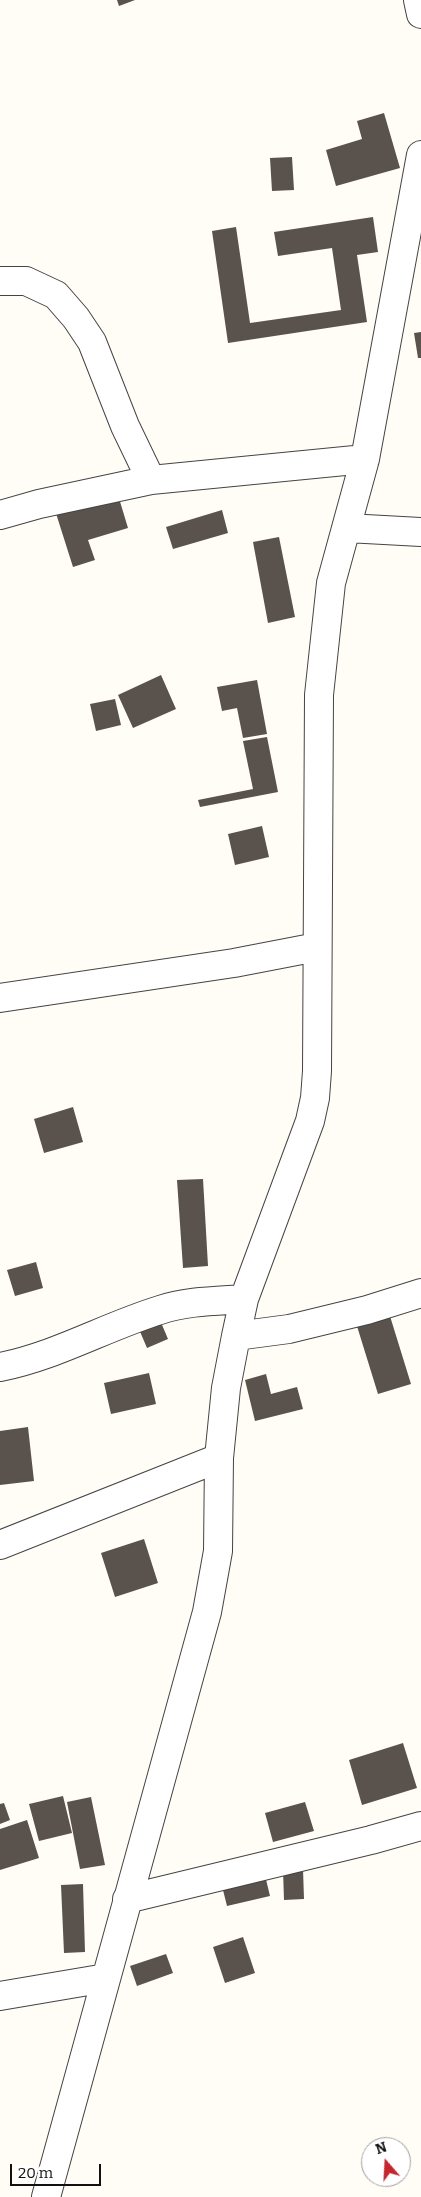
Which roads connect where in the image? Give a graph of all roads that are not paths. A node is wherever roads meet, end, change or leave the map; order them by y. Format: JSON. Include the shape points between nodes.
{"nodes":[{"id":1,"x":418,"y":0,"type":"edge"},
{"id":2,"x":421,"y":14,"type":"edge"},
{"id":3,"x":421,"y":155,"type":"edge"},
{"id":4,"x":0,"y":281,"type":"edge"},
{"id":5,"x":365,"y":459,"type":"junction"},
{"id":6,"x":151,"y":480,"type":"junction"},
{"id":7,"x":0,"y":515,"type":"edge"},
{"id":8,"x":347,"y":528,"type":"junction"},
{"id":9,"x":421,"y":532,"type":"edge"},
{"id":10,"x":317,"y":947,"type":"junction"},
{"id":11,"x":0,"y":998,"type":"edge"},
{"id":12,"x":421,"y":1293,"type":"edge"},
{"id":13,"x":244,"y":1299,"type":"junction"},
{"id":14,"x":236,"y":1336,"type":"junction"},
{"id":15,"x":0,"y":1366,"type":"edge"},
{"id":16,"x":219,"y":1458,"type":"junction"},
{"id":17,"x":0,"y":1545,"type":"edge"},
{"id":18,"x":421,"y":1826,"type":"edge"},
{"id":19,"x":127,"y":1899,"type":"junction"},
{"id":20,"x":106,"y":1978,"type":"junction"},
{"id":21,"x":0,"y":1996,"type":"edge"},
{"id":22,"x":46,"y":2197,"type":"edge"}],
"edges":[{"from":1,"to":2,"type":"street"},
{"from":3,"to":5,"type":"street"},
{"from":4,"to":6,"type":"street","via":[[26,281],[56,295],[76,318],[92,342],[125,426]]},
{"from":5,"to":6,"type":"street"},
{"from":5,"to":8,"type":"street"},
{"from":6,"to":7,"type":"street"},
{"from":8,"to":9,"type":"street"},
{"from":8,"to":10,"type":"street","via":[[331,583],[319,695]]},
{"from":10,"to":11,"type":"street","via":[[234,963]]},
{"from":10,"to":13,"type":"street","via":[[318,1061],[315,1098],[310,1121]]},
{"from":12,"to":14,"type":"street","via":[[289,1329]]},
{"from":13,"to":14,"type":"street"},
{"from":13,"to":15,"type":"street","via":[[161,1309],[52,1353]]},
{"from":14,"to":16,"type":"street","via":[[226,1388]]},
{"from":16,"to":17,"type":"street"},
{"from":16,"to":19,"type":"street","via":[[218,1551],[207,1612]]},
{"from":18,"to":19,"type":"street"},
{"from":19,"to":20,"type":"street"},
{"from":20,"to":21,"type":"street"},
{"from":20,"to":22,"type":"street"}]}
